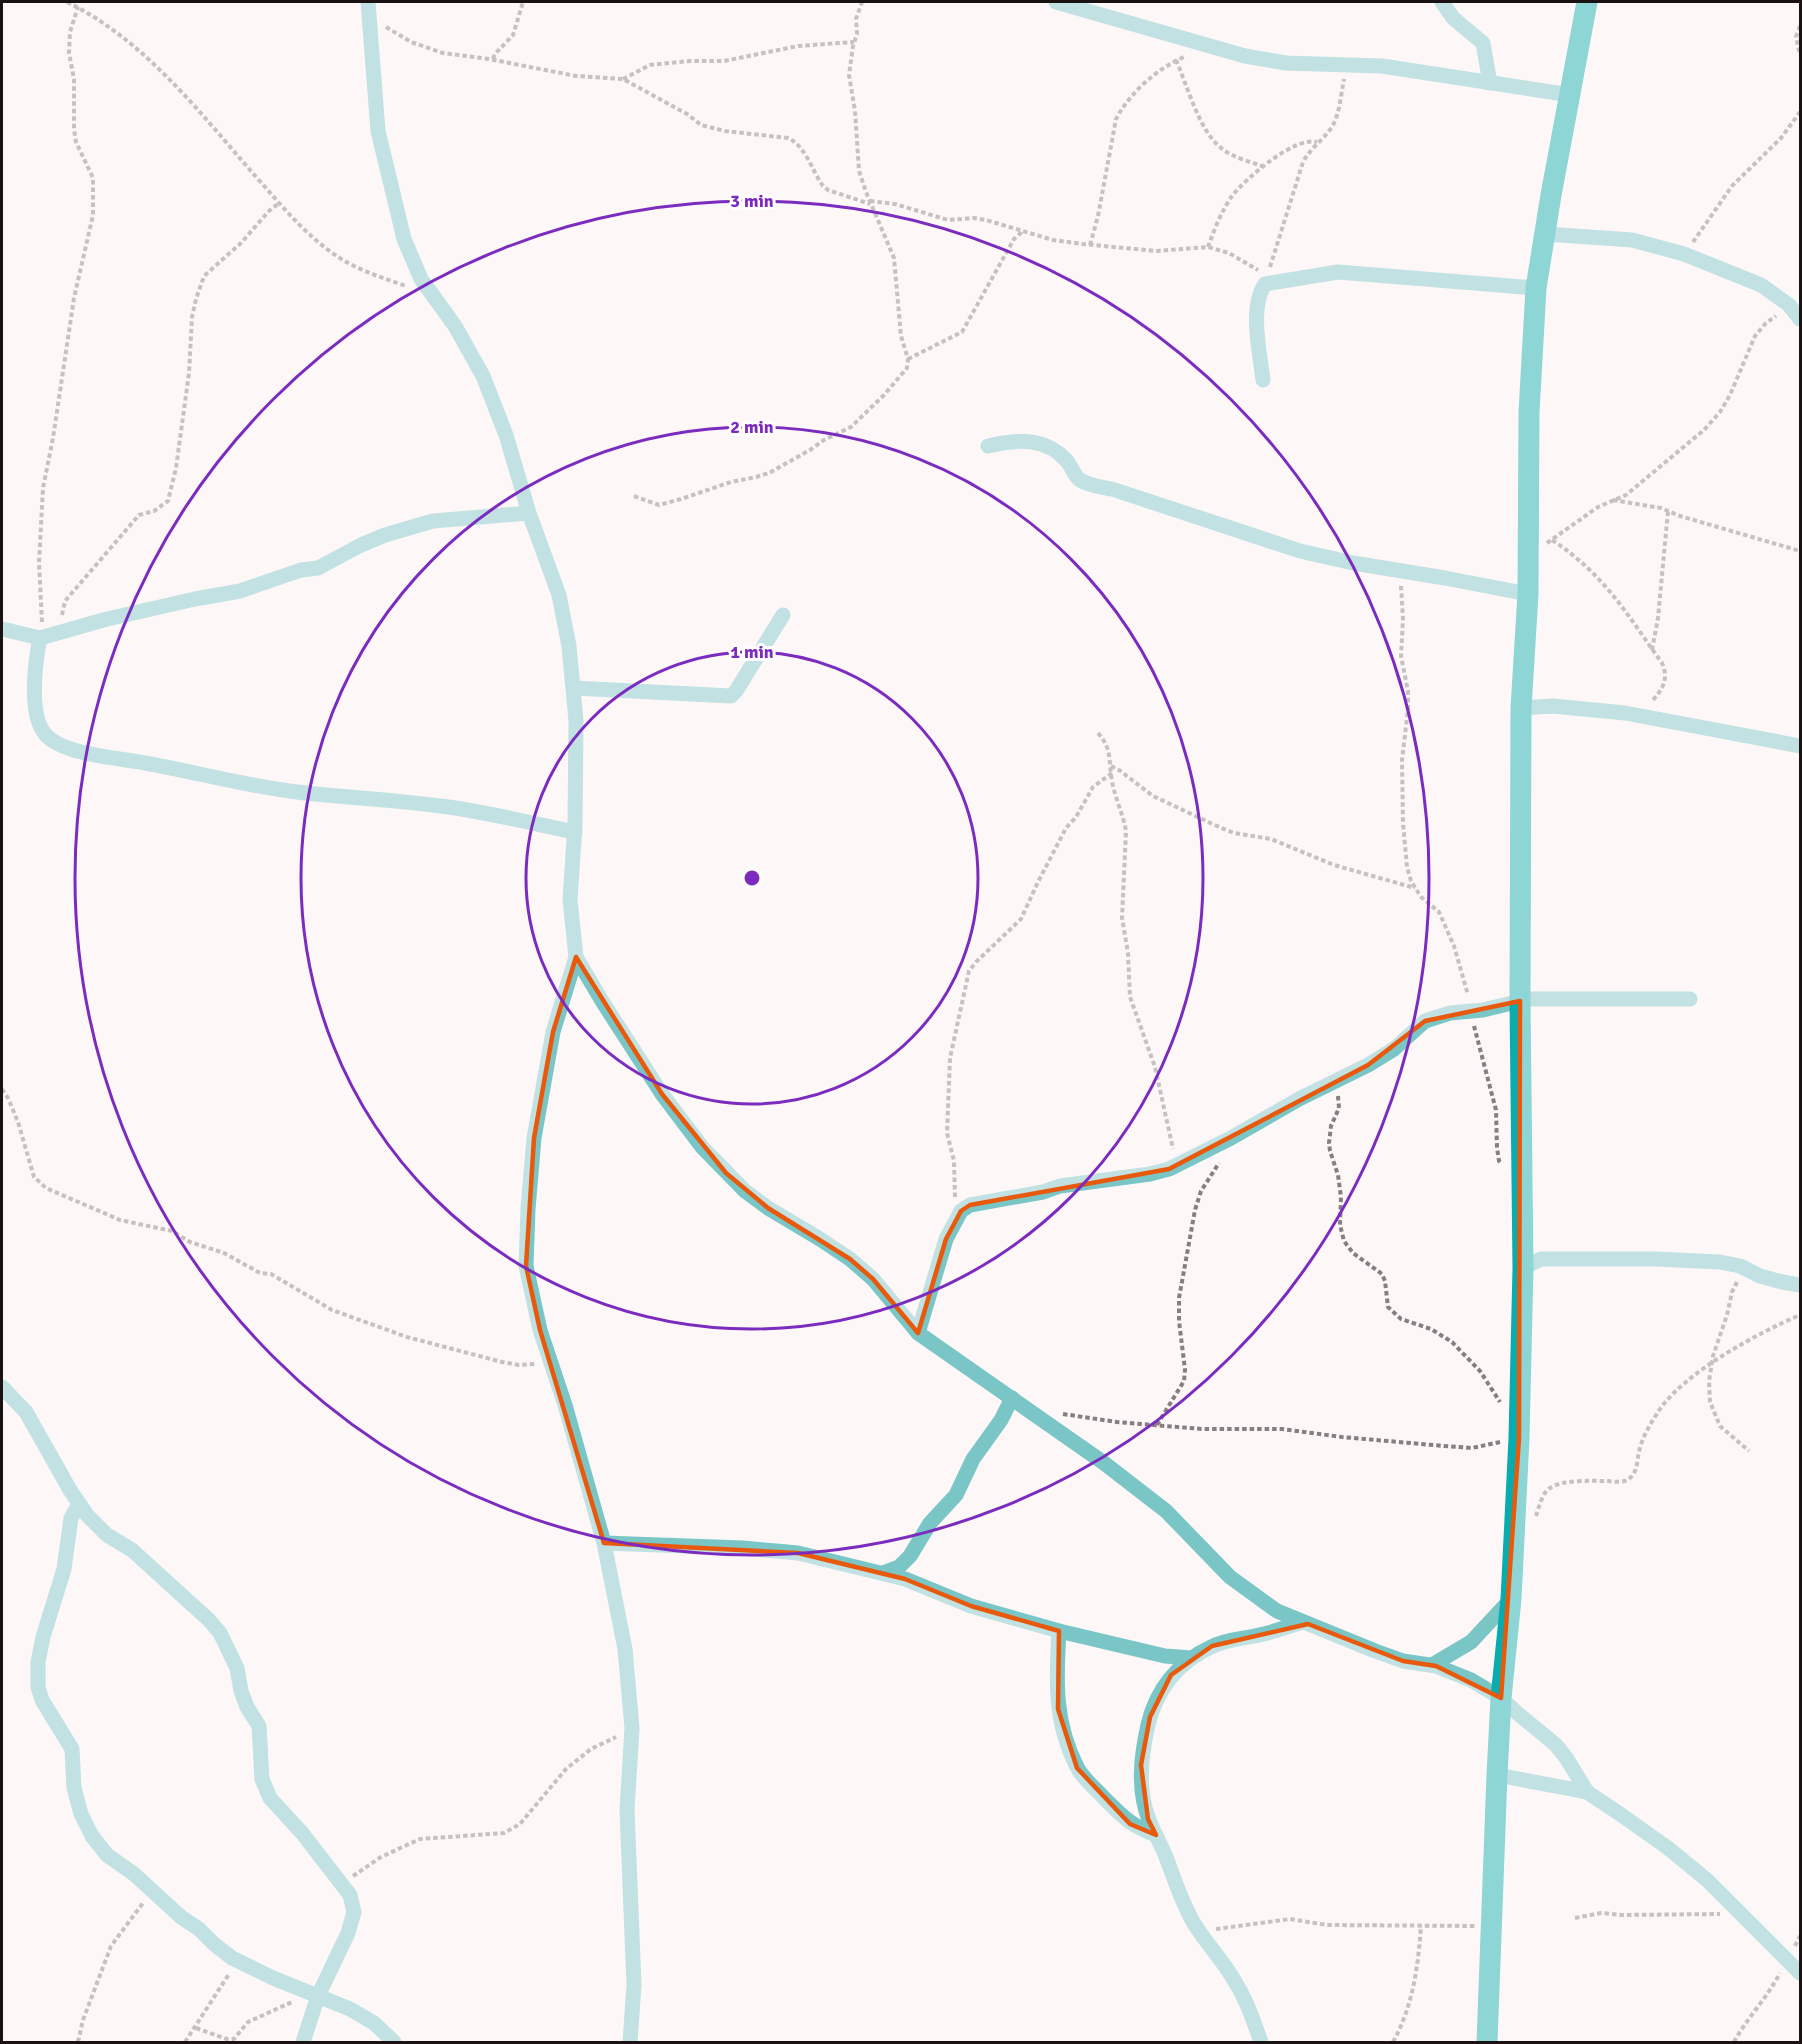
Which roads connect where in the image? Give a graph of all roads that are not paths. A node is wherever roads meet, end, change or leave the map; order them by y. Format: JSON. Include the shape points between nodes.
{"nodes":[{"id":1,"x":368,"y":2,"type":"edge"},
{"id":2,"x":1056,"y":2,"type":"edge"},
{"id":3,"x":1442,"y":2,"type":"edge"},
{"id":4,"x":1587,"y":2,"type":"edge"},
{"id":5,"x":1490,"y":83,"type":"junction"},
{"id":6,"x":1570,"y":95,"type":"junction"},
{"id":7,"x":1546,"y":234,"type":"junction"},
{"id":8,"x":1536,"y":288,"type":"junction"},
{"id":9,"x":1800,"y":319,"type":"edge"},
{"id":10,"x":1263,"y":380,"type":"dead end"},
{"id":11,"x":988,"y":446,"type":"dead end"},
{"id":12,"x":529,"y":513,"type":"junction"},
{"id":13,"x":1528,"y":594,"type":"junction"},
{"id":14,"x":783,"y":615,"type":"dead end"},
{"id":15,"x":2,"y":629,"type":"edge"},
{"id":16,"x":47,"y":636,"type":"junction"},
{"id":17,"x":574,"y":688,"type":"junction"},
{"id":18,"x":1521,"y":708,"type":"junction"},
{"id":19,"x":1800,"y":746,"type":"edge"},
{"id":20,"x":575,"y":832,"type":"junction"},
{"id":21,"x":576,"y":957,"type":"junction"},
{"id":22,"x":1690,"y":999,"type":"dead end"},
{"id":23,"x":1520,"y":1000,"type":"junction"},
{"id":24,"x":1523,"y":1268,"type":"junction"},
{"id":25,"x":1800,"y":1285,"type":"edge"},
{"id":26,"x":918,"y":1333,"type":"junction"},
{"id":27,"x":2,"y":1387,"type":"edge"},
{"id":28,"x":1011,"y":1398,"type":"junction"},
{"id":29,"x":80,"y":1504,"type":"junction"},
{"id":30,"x":604,"y":1543,"type":"junction"},
{"id":31,"x":883,"y":1574,"type":"junction"},
{"id":32,"x":1511,"y":1599,"type":"junction"},
{"id":33,"x":1303,"y":1622,"type":"junction"},
{"id":34,"x":1059,"y":1631,"type":"junction"},
{"id":35,"x":1192,"y":1658,"type":"junction"},
{"id":36,"x":1432,"y":1665,"type":"junction"},
{"id":37,"x":1501,"y":1698,"type":"junction"},
{"id":38,"x":1497,"y":1774,"type":"junction"},
{"id":39,"x":1587,"y":1792,"type":"junction"},
{"id":40,"x":1156,"y":1835,"type":"junction"},
{"id":41,"x":1800,"y":1973,"type":"edge"},
{"id":42,"x":315,"y":1995,"type":"junction"},
{"id":43,"x":627,"y":2040,"type":"edge"},
{"id":44,"x":303,"y":2043,"type":"edge"},
{"id":45,"x":394,"y":2043,"type":"edge"},
{"id":46,"x":1261,"y":2043,"type":"edge"},
{"id":47,"x":1488,"y":2043,"type":"edge"}],
"edges":[{"from":1,"to":12,"type":"street","via":[[378,131],[404,238],[421,279],[455,326],[483,376],[506,435]]},
{"from":2,"to":5,"type":"street","via":[[1245,56],[1286,63],[1428,72]]},
{"from":3,"to":5,"type":"street","via":[[1453,18],[1483,43]]},
{"from":4,"to":6,"type":"street"},
{"from":5,"to":6,"type":"street"},
{"from":6,"to":7,"type":"street"},
{"from":7,"to":8,"type":"street"},
{"from":7,"to":9,"type":"street","via":[[1632,240],[1684,254],[1761,285],[1789,305]]},
{"from":8,"to":10,"type":"street","via":[[1338,272],[1274,278],[1259,293],[1257,324]]},
{"from":8,"to":13,"type":"street","via":[[1529,412]]},
{"from":11,"to":13,"type":"street","via":[[1024,440],[1049,447],[1060,453],[1081,481],[1300,551]]},
{"from":12,"to":16,"type":"street","via":[[434,521],[361,544],[318,568],[240,591]]},
{"from":12,"to":17,"type":"street","via":[[559,595]]},
{"from":13,"to":18,"type":"street"},
{"from":14,"to":17,"type":"street","via":[[731,696]]},
{"from":15,"to":16,"type":"street"},
{"from":16,"to":20,"type":"street","via":[[35,666],[36,706],[41,727],[55,742],[85,753],[295,792],[457,808]]},
{"from":17,"to":20,"type":"street"},
{"from":18,"to":19,"type":"street","via":[[1553,706],[1625,713]]},
{"from":18,"to":23,"type":"street"},
{"from":20,"to":21,"type":"street","via":[[570,900]]},
{"from":21,"to":26,"type":"street","via":[[662,1094],[702,1147],[768,1208],[858,1266]]},
{"from":21,"to":30,"type":"street","via":[[553,1032],[534,1138],[526,1266],[540,1329],[566,1405]]},
{"from":22,"to":23,"type":"street"},
{"from":23,"to":24,"type":"street"},
{"from":23,"to":26,"type":"street","via":[[1425,1021],[1394,1049],[1176,1165],[1150,1174],[980,1202],[961,1211],[946,1239]]},
{"from":24,"to":25,"type":"street","via":[[1540,1259],[1720,1262]]},
{"from":24,"to":32,"type":"street"},
{"from":26,"to":28,"type":"street"},
{"from":27,"to":29,"type":"street","via":[[26,1412]]},
{"from":28,"to":31,"type":"street","via":[[956,1495],[930,1523],[910,1556],[899,1567]]},
{"from":28,"to":33,"type":"street","via":[[1166,1511],[1230,1577],[1277,1611]]},
{"from":29,"to":42,"type":"street","via":[[107,1535],[132,1551],[220,1634],[258,1726],[262,1779],[270,1798],[350,1894],[354,1912],[348,1934]]},
{"from":29,"to":42,"type":"street","via":[[71,1518],[64,1569],[43,1637],[38,1687],[72,1749],[81,1814],[107,1856],[134,1874],[214,1944],[238,1961]]},
{"from":30,"to":31,"type":"street","via":[[798,1553]]},
{"from":30,"to":43,"type":"street","via":[[625,1649],[632,1728],[627,1809],[634,1985]]},
{"from":31,"to":34,"type":"street","via":[[981,1610]]},
{"from":32,"to":36,"type":"street","via":[[1472,1642]]},
{"from":32,"to":37,"type":"street"},
{"from":33,"to":35,"type":"street","via":[[1230,1640]]},
{"from":33,"to":36,"type":"street","via":[[1403,1661]]},
{"from":34,"to":35,"type":"street","via":[[1165,1656]]},
{"from":34,"to":40,"type":"street","via":[[1058,1709],[1077,1768],[1130,1824]]},
{"from":35,"to":40,"type":"street","via":[[1161,1689],[1144,1742],[1141,1783],[1148,1819]]},
{"from":36,"to":37,"type":"street"},
{"from":37,"to":38,"type":"street"},
{"from":37,"to":39,"type":"street","via":[[1556,1745]]},
{"from":38,"to":39,"type":"street"},
{"from":38,"to":47,"type":"street"},
{"from":39,"to":41,"type":"street","via":[[1707,1880]]},
{"from":40,"to":46,"type":"street","via":[[1182,1899],[1233,1977]]},
{"from":42,"to":44,"type":"street"},
{"from":42,"to":45,"type":"street","via":[[366,2018]]}]}
